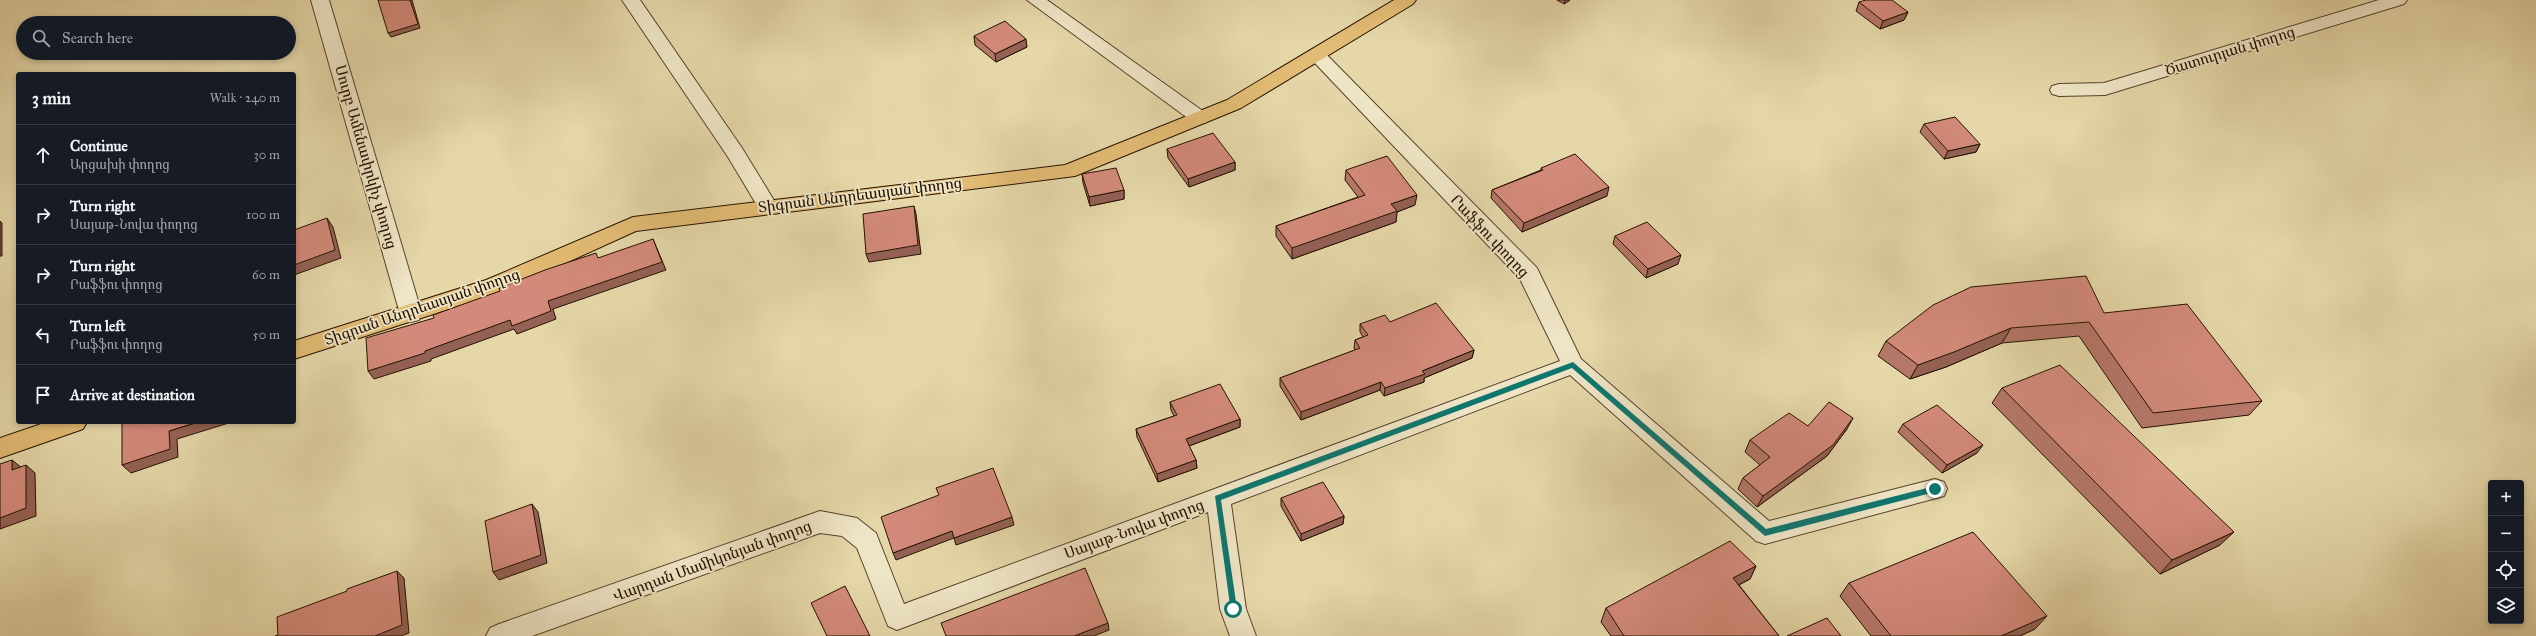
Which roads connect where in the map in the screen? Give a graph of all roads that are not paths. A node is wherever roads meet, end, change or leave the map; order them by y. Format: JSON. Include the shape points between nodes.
{"nodes":[{"id":1,"x":320,"y":0,"type":"edge"},
{"id":2,"x":630,"y":0,"type":"edge"},
{"id":3,"x":1036,"y":0,"type":"edge"},
{"id":4,"x":1407,"y":0,"type":"edge"},
{"id":5,"x":2398,"y":0,"type":"edge"},
{"id":6,"x":1317,"y":54,"type":"junction"},
{"id":7,"x":2059,"y":90,"type":"dead end"},
{"id":8,"x":1200,"y":118,"type":"junction"},
{"id":9,"x":768,"y":207,"type":"junction"},
{"id":10,"x":411,"y":314,"type":"junction"},
{"id":11,"x":296,"y":349,"type":"edge"},
{"id":12,"x":1573,"y":365,"type":"junction"},
{"id":13,"x":69,"y":424,"type":"edge"},
{"id":14,"x":0,"y":448,"type":"edge"},
{"id":15,"x":1935,"y":489,"type":"dead end"},
{"id":16,"x":1218,"y":498,"type":"junction"},
{"id":17,"x":897,"y":618,"type":"joint"},
{"id":18,"x":500,"y":636,"type":"edge"},
{"id":19,"x":1244,"y":636,"type":"edge"}],
"edges":[{"from":1,"to":10,"type":"street","name":"Սուրբ Ամենափրկիչ փողոց"},
{"from":2,"to":9,"type":"street","via":[[735,153]]},
{"from":3,"to":8,"type":"street"},
{"from":4,"to":6,"type":"main road","name":"Տիգրան Անդրեասյան փողոց"},
{"from":5,"to":7,"type":"street","name":"Ծատուրյան փողոց","via":[[2105,89]]},
{"from":6,"to":8,"type":"main road","name":"Տիգրան Անդրեասյան փողոց","via":[[1234,104]]},
{"from":6,"to":12,"type":"street","name":"Րաֆֆու փողոց","via":[[1529,274]]},
{"from":8,"to":9,"type":"main road","name":"Տիգրան Անդրեասյան փողոց","via":[[1068,171]]},
{"from":9,"to":10,"type":"main road","name":"Տիգրան Անդրեասյան փողոց","via":[[633,224],[494,286]]},
{"from":10,"to":11,"type":"main road","name":"Տիգրան Անդրեասյան փողոց"},
{"from":12,"to":15,"type":"street","name":"Րաֆֆու փողոց","via":[[1765,533]]},
{"from":12,"to":16,"type":"street","name":"Սայաթ-Նովա փողոց"},
{"from":13,"to":14,"type":"main road"},
{"from":16,"to":17,"type":"street","name":"Սայաթ-Նովա փողոց"},
{"from":16,"to":19,"type":"street","via":[[1233,609]]},
{"from":17,"to":18,"type":"street","name":"Վարդան Մամիկոնյան փողոց","via":[[867,541],[848,526],[820,522]]}]}
